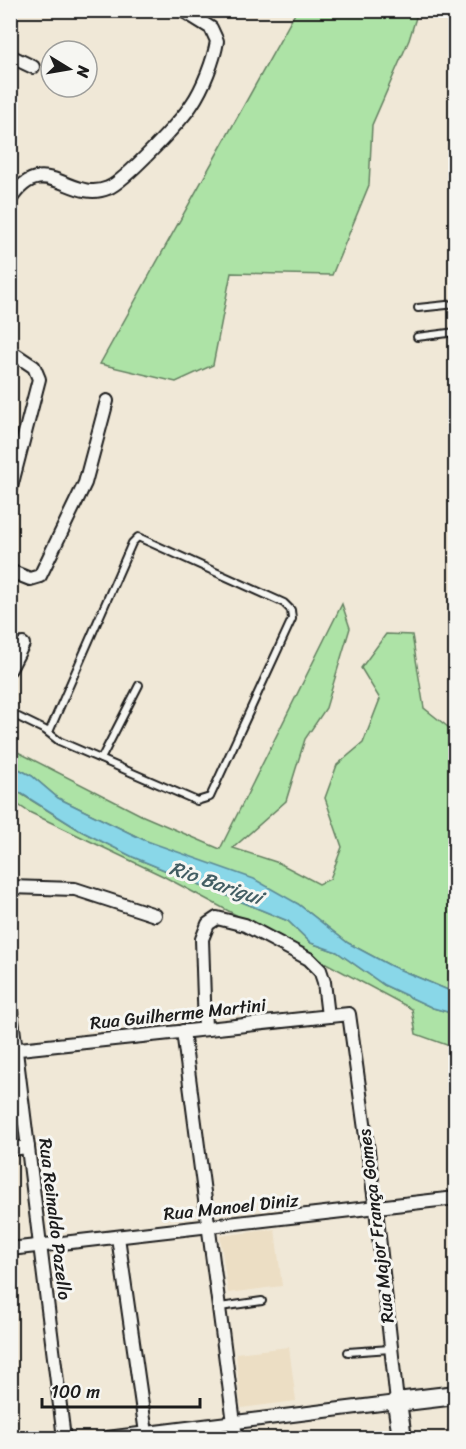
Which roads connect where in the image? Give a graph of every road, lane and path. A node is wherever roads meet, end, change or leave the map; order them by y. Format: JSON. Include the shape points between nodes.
{"nodes":[{"id":1,"x":182,"y":10,"type":"edge"},
{"id":2,"x":10,"y":56,"type":"edge"},
{"id":3,"x":33,"y":67,"type":"dead end"},
{"id":4,"x":10,"y":200,"type":"edge"},
{"id":5,"x":456,"y":304,"type":"edge"},
{"id":6,"x":418,"y":308,"type":"dead end"},
{"id":7,"x":456,"y":332,"type":"edge"},
{"id":8,"x":417,"y":337,"type":"dead end"},
{"id":9,"x":15,"y":353,"type":"edge"},
{"id":10,"x":107,"y":401,"type":"dead end"},
{"id":11,"x":10,"y":491,"type":"edge"},
{"id":12,"x":10,"y":571,"type":"edge"},
{"id":13,"x":23,"y":644,"type":"dead end"},
{"id":14,"x":10,"y":669,"type":"edge"},
{"id":15,"x":139,"y":685,"type":"dead end"},
{"id":16,"x":10,"y":713,"type":"edge"},
{"id":17,"x":49,"y":732,"type":"junction"},
{"id":18,"x":101,"y":759,"type":"junction"},
{"id":19,"x":10,"y":887,"type":"edge"},
{"id":20,"x":155,"y":915,"type":"dead end"},
{"id":21,"x":10,"y":1003,"type":"edge"},
{"id":22,"x":350,"y":1014,"type":"joint"},
{"id":23,"x":328,"y":1016,"type":"junction"},
{"id":24,"x":205,"y":1029,"type":"junction"},
{"id":25,"x":183,"y":1031,"type":"junction"},
{"id":26,"x":13,"y":1050,"type":"edge"},
{"id":27,"x":28,"y":1147,"type":"junction"},
{"id":28,"x":10,"y":1149,"type":"edge"},
{"id":29,"x":456,"y":1198,"type":"edge"},
{"id":30,"x":376,"y":1209,"type":"junction"},
{"id":31,"x":208,"y":1227,"type":"junction"},
{"id":32,"x":118,"y":1237,"type":"junction"},
{"id":33,"x":40,"y":1246,"type":"junction"},
{"id":34,"x":10,"y":1249,"type":"edge"},
{"id":35,"x":262,"y":1301,"type":"dead end"},
{"id":36,"x":220,"y":1307,"type":"junction"},
{"id":37,"x":390,"y":1349,"type":"junction"},
{"id":38,"x":348,"y":1352,"type":"dead end"},
{"id":39,"x":456,"y":1395,"type":"edge"},
{"id":40,"x":397,"y":1402,"type":"junction"},
{"id":41,"x":234,"y":1422,"type":"junction"},
{"id":42,"x":151,"y":1435,"type":"edge"},
{"id":43,"x":64,"y":1438,"type":"edge"},
{"id":44,"x":107,"y":1438,"type":"edge"},
{"id":45,"x":236,"y":1438,"type":"edge"},
{"id":46,"x":402,"y":1438,"type":"edge"}],
"edges":[{"from":1,"to":4,"type":"street","via":[[211,28],[217,41],[186,113],[124,177],[107,189],[91,190],[42,177],[26,181]]},
{"from":2,"to":3,"type":"street"},
{"from":5,"to":6,"type":"lane"},
{"from":7,"to":8,"type":"lane"},
{"from":9,"to":11,"type":"street","via":[[34,367],[39,380]]},
{"from":10,"to":12,"type":"street","via":[[85,483],[43,571],[35,579]]},
{"from":13,"to":14,"type":"street"},
{"from":15,"to":18,"type":"lane"},
{"from":16,"to":17,"type":"lane"},
{"from":17,"to":18,"type":"lane","via":[[59,741]]},
{"from":17,"to":18,"type":"lane","via":[[138,537],[285,603],[291,610],[292,619],[210,796],[197,801]]},
{"from":19,"to":20,"type":"street","via":[[75,889]]},
{"from":21,"to":26,"type":"street","name":"Rua Reinaldo Pazello"},
{"from":22,"to":23,"type":"street","name":"Rua Guilherme Martini"},
{"from":22,"to":30,"type":"street","name":"Rua Major França Gomes"},
{"from":23,"to":24,"type":"street","name":"Rua Guilherme Martini"},
{"from":23,"to":24,"type":"street","via":[[320,970],[309,959],[245,925],[217,918],[208,924],[202,939]]},
{"from":24,"to":25,"type":"street","name":"Rua Guilherme Martini"},
{"from":25,"to":26,"type":"street","name":"Rua Guilherme Martini"},
{"from":25,"to":31,"type":"street"},
{"from":26,"to":27,"type":"street","name":"Rua Reinaldo Pazello"},
{"from":27,"to":28,"type":"street"},
{"from":27,"to":33,"type":"street","name":"Rua Reinaldo Pazello"},
{"from":29,"to":30,"type":"street","name":"Rua Manoel Diniz"},
{"from":30,"to":31,"type":"street","name":"Rua Manoel Diniz"},
{"from":30,"to":37,"type":"street","name":"Rua Major França Gomes"},
{"from":31,"to":32,"type":"street","name":"Rua Manoel Diniz"},
{"from":31,"to":36,"type":"street"},
{"from":32,"to":33,"type":"street","name":"Rua Manoel Diniz"},
{"from":32,"to":42,"type":"street"},
{"from":33,"to":34,"type":"street","name":"Rua Manoel Diniz"},
{"from":33,"to":43,"type":"street","name":"Rua Reinaldo Pazello"},
{"from":35,"to":36,"type":"lane"},
{"from":36,"to":41,"type":"street"},
{"from":37,"to":38,"type":"lane"},
{"from":37,"to":40,"type":"street","name":"Rua Major França Gomes"},
{"from":39,"to":40,"type":"main road"},
{"from":40,"to":41,"type":"street"},
{"from":40,"to":46,"type":"main road","name":"Rua Major França Gomes"},
{"from":41,"to":42,"type":"street"},
{"from":41,"to":45,"type":"street"},
{"from":42,"to":44,"type":"street"}]}
